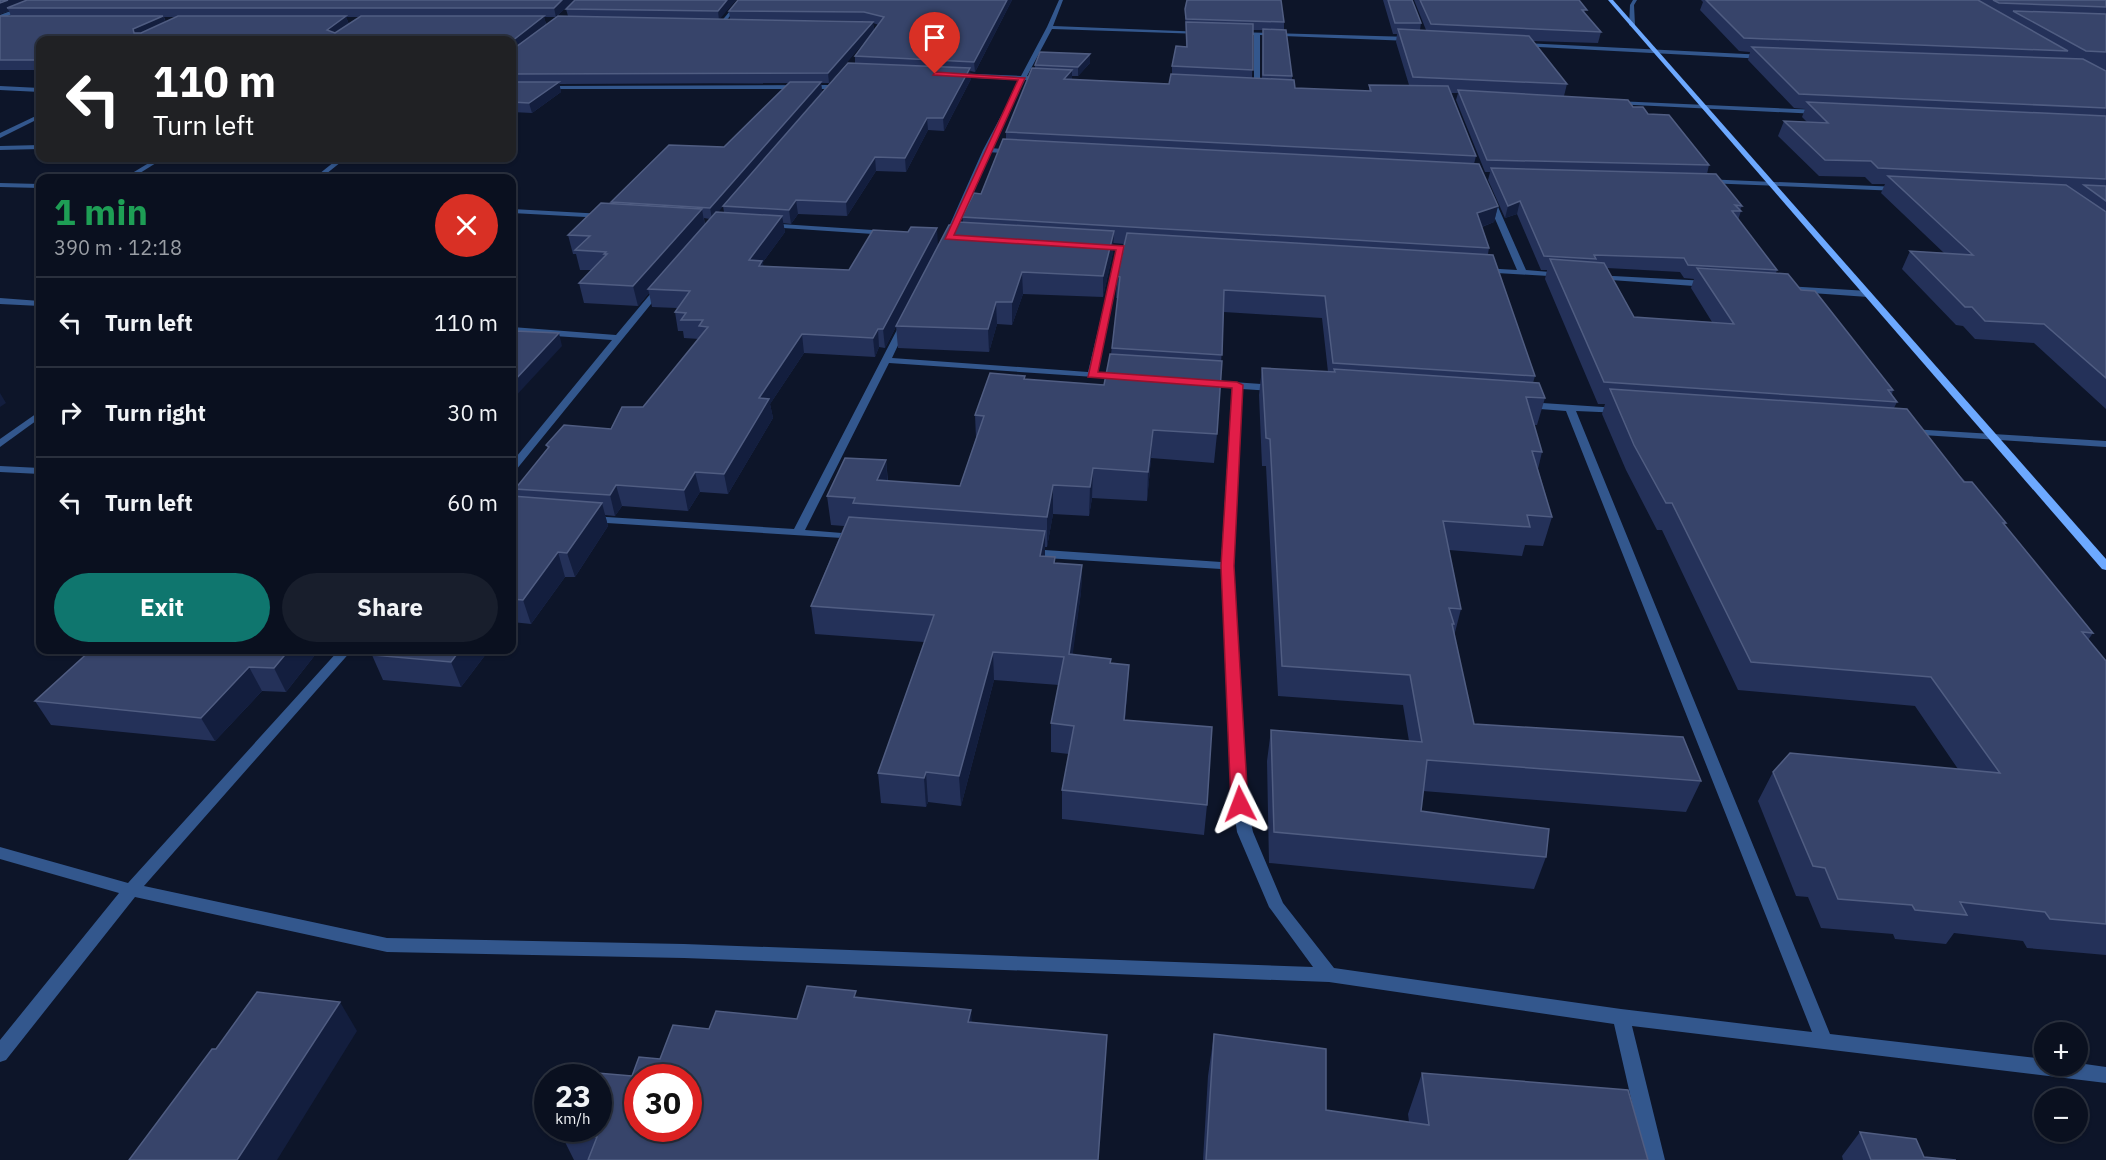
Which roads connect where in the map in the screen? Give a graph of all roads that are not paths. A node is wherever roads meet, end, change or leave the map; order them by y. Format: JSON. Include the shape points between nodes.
{"nodes":[{"id":1,"x":45,"y":0,"type":"edge"},
{"id":2,"x":742,"y":0,"type":"edge"},
{"id":3,"x":1061,"y":0,"type":"edge"},
{"id":4,"x":1610,"y":0,"type":"edge"},
{"id":5,"x":1635,"y":0,"type":"edge"},
{"id":6,"x":0,"y":19,"type":"edge"},
{"id":7,"x":12,"y":21,"type":"edge"},
{"id":8,"x":710,"y":22,"type":"edge"},
{"id":9,"x":722,"y":22,"type":"junction"},
{"id":10,"x":734,"y":22,"type":"edge"},
{"id":11,"x":1632,"y":25,"type":"junction"},
{"id":12,"x":1050,"y":27,"type":"junction"},
{"id":13,"x":1211,"y":32,"type":"edge"},
{"id":14,"x":1234,"y":33,"type":"edge"},
{"id":15,"x":1257,"y":34,"type":"junction"},
{"id":16,"x":1413,"y":39,"type":"edge"},
{"id":17,"x":1516,"y":44,"type":"edge"},
{"id":18,"x":1653,"y":52,"type":"junction"},
{"id":19,"x":1771,"y":57,"type":"edge"},
{"id":20,"x":941,"y":74,"type":"edge"},
{"id":21,"x":1022,"y":78,"type":"junction"},
{"id":22,"x":840,"y":79,"type":"edge"},
{"id":23,"x":1057,"y":80,"type":"edge"},
{"id":24,"x":36,"y":86,"type":"edge"},
{"id":25,"x":833,"y":87,"type":"junction"},
{"id":26,"x":0,"y":88,"type":"edge"},
{"id":27,"x":32,"y":88,"type":"junction"},
{"id":28,"x":535,"y":88,"type":"edge"},
{"id":29,"x":1245,"y":88,"type":"edge"},
{"id":30,"x":36,"y":89,"type":"edge"},
{"id":31,"x":1257,"y":89,"type":"junction"},
{"id":32,"x":1269,"y":89,"type":"edge"},
{"id":33,"x":825,"y":96,"type":"edge"},
{"id":34,"x":1612,"y":103,"type":"edge"},
{"id":35,"x":1705,"y":107,"type":"junction"},
{"id":36,"x":1823,"y":113,"type":"edge"},
{"id":37,"x":36,"y":118,"type":"edge"},
{"id":38,"x":0,"y":136,"type":"edge"},
{"id":39,"x":36,"y":147,"type":"edge"},
{"id":40,"x":0,"y":148,"type":"edge"},
{"id":41,"x":986,"y":150,"type":"junction"},
{"id":42,"x":1022,"y":152,"type":"edge"},
{"id":43,"x":154,"y":162,"type":"edge"},
{"id":44,"x":338,"y":162,"type":"edge"},
{"id":45,"x":135,"y":174,"type":"edge"},
{"id":46,"x":322,"y":174,"type":"edge"},
{"id":47,"x":1691,"y":180,"type":"edge"},
{"id":48,"x":1770,"y":183,"type":"junction"},
{"id":49,"x":0,"y":185,"type":"edge"},
{"id":50,"x":36,"y":186,"type":"edge"},
{"id":51,"x":1485,"y":187,"type":"edge"},
{"id":52,"x":1909,"y":190,"type":"edge"},
{"id":53,"x":516,"y":211,"type":"edge"},
{"id":54,"x":614,"y":216,"type":"edge"},
{"id":55,"x":762,"y":225,"type":"edge"},
{"id":56,"x":902,"y":234,"type":"edge"},
{"id":57,"x":936,"y":236,"type":"edge"},
{"id":58,"x":948,"y":237,"type":"junction"},
{"id":59,"x":960,"y":237,"type":"edge"},
{"id":60,"x":1086,"y":245,"type":"edge"},
{"id":61,"x":943,"y":247,"type":"edge"},
{"id":62,"x":1121,"y":248,"type":"junction"},
{"id":63,"x":1144,"y":249,"type":"edge"},
{"id":64,"x":1475,"y":270,"type":"edge"},
{"id":65,"x":1523,"y":273,"type":"junction"},
{"id":66,"x":1570,"y":276,"type":"edge"},
{"id":67,"x":1582,"y":277,"type":"edge"},
{"id":68,"x":663,"y":284,"type":"edge"},
{"id":69,"x":1713,"y":285,"type":"edge"},
{"id":70,"x":1773,"y":288,"type":"edge"},
{"id":71,"x":1868,"y":294,"type":"junction"},
{"id":72,"x":0,"y":301,"type":"edge"},
{"id":73,"x":36,"y":304,"type":"edge"},
{"id":74,"x":912,"y":309,"type":"edge"},
{"id":75,"x":516,"y":330,"type":"edge"},
{"id":76,"x":618,"y":338,"type":"junction"},
{"id":77,"x":886,"y":360,"type":"junction"},
{"id":78,"x":1092,"y":375,"type":"junction"},
{"id":79,"x":1137,"y":378,"type":"edge"},
{"id":80,"x":1192,"y":382,"type":"edge"},
{"id":81,"x":1237,"y":385,"type":"junction"},
{"id":82,"x":1285,"y":388,"type":"edge"},
{"id":83,"x":1511,"y":404,"type":"edge"},
{"id":84,"x":1570,"y":408,"type":"junction"},
{"id":85,"x":1629,"y":412,"type":"edge"},
{"id":86,"x":36,"y":417,"type":"edge"},
{"id":87,"x":1900,"y":431,"type":"edge"},
{"id":88,"x":1995,"y":437,"type":"junction"},
{"id":89,"x":0,"y":444,"type":"edge"},
{"id":90,"x":2106,"y":444,"type":"edge"},
{"id":91,"x":516,"y":463,"type":"edge"},
{"id":92,"x":0,"y":469,"type":"edge"},
{"id":93,"x":36,"y":471,"type":"edge"},
{"id":94,"x":583,"y":518,"type":"edge"},
{"id":95,"x":798,"y":532,"type":"junction"},
{"id":96,"x":867,"y":538,"type":"edge"},
{"id":97,"x":1016,"y":552,"type":"edge"},
{"id":98,"x":1227,"y":566,"type":"junction"},
{"id":99,"x":2106,"y":566,"type":"edge"},
{"id":100,"x":342,"y":654,"type":"edge"},
{"id":101,"x":0,"y":853,"type":"edge"},
{"id":102,"x":131,"y":890,"type":"junction"},
{"id":103,"x":1329,"y":975,"type":"junction"},
{"id":104,"x":1620,"y":1017,"type":"junction"},
{"id":105,"x":1824,"y":1040,"type":"junction"},
{"id":106,"x":0,"y":1054,"type":"edge"},
{"id":107,"x":2106,"y":1075,"type":"edge"},
{"id":108,"x":1656,"y":1160,"type":"edge"}],
"edges":[{"from":1,"to":6,"type":"street"},
{"from":2,"to":9,"type":"street"},
{"from":3,"to":12,"type":"street"},
{"from":4,"to":11,"type":"street"},
{"from":5,"to":11,"type":"street"},
{"from":6,"to":7,"type":"street"},
{"from":8,"to":9,"type":"street"},
{"from":9,"to":10,"type":"street"},
{"from":11,"to":18,"type":"street"},
{"from":12,"to":13,"type":"street"},
{"from":12,"to":21,"type":"street"},
{"from":14,"to":15,"type":"street"},
{"from":15,"to":16,"type":"street"},
{"from":15,"to":31,"type":"street"},
{"from":17,"to":18,"type":"street"},
{"from":18,"to":19,"type":"street"},
{"from":18,"to":35,"type":"street"},
{"from":20,"to":21,"type":"street"},
{"from":21,"to":23,"type":"street"},
{"from":21,"to":41,"type":"street"},
{"from":22,"to":25,"type":"street"},
{"from":24,"to":27,"type":"street"},
{"from":25,"to":28,"type":"street"},
{"from":25,"to":33,"type":"street"},
{"from":26,"to":27,"type":"street"},
{"from":27,"to":30,"type":"street"},
{"from":29,"to":31,"type":"street"},
{"from":31,"to":32,"type":"street"},
{"from":34,"to":35,"type":"street"},
{"from":35,"to":36,"type":"street"},
{"from":35,"to":48,"type":"street"},
{"from":37,"to":38,"type":"street"},
{"from":39,"to":40,"type":"street"},
{"from":41,"to":42,"type":"street"},
{"from":41,"to":58,"type":"street"},
{"from":43,"to":45,"type":"street"},
{"from":44,"to":46,"type":"street"},
{"from":47,"to":48,"type":"street"},
{"from":48,"to":52,"type":"street"},
{"from":48,"to":71,"type":"street"},
{"from":49,"to":50,"type":"street"},
{"from":51,"to":65,"type":"street"},
{"from":53,"to":54,"type":"street"},
{"from":55,"to":56,"type":"street"},
{"from":57,"to":58,"type":"street"},
{"from":58,"to":59,"type":"street"},
{"from":58,"to":61,"type":"street"},
{"from":60,"to":62,"type":"street"},
{"from":62,"to":63,"type":"street"},
{"from":62,"to":78,"type":"street"},
{"from":64,"to":65,"type":"street"},
{"from":65,"to":66,"type":"street"},
{"from":67,"to":69,"type":"street"},
{"from":68,"to":76,"type":"street"},
{"from":70,"to":71,"type":"street"},
{"from":71,"to":88,"type":"street"},
{"from":72,"to":73,"type":"street"},
{"from":74,"to":77,"type":"street"},
{"from":75,"to":76,"type":"street"},
{"from":76,"to":91,"type":"street"},
{"from":77,"to":78,"type":"street"},
{"from":77,"to":95,"type":"street"},
{"from":78,"to":79,"type":"street"},
{"from":80,"to":81,"type":"street"},
{"from":81,"to":82,"type":"street"},
{"from":81,"to":98,"type":"street"},
{"from":83,"to":84,"type":"street"},
{"from":84,"to":85,"type":"street"},
{"from":84,"to":105,"type":"street"},
{"from":86,"to":89,"type":"street"},
{"from":87,"to":88,"type":"street"},
{"from":88,"to":90,"type":"street"},
{"from":88,"to":99,"type":"street"},
{"from":92,"to":93,"type":"street"},
{"from":94,"to":95,"type":"street"},
{"from":95,"to":96,"type":"street"},
{"from":97,"to":98,"type":"street"},
{"from":98,"to":103,"type":"street","via":[[1240,804],[1245,832],[1276,908]]},
{"from":100,"to":102,"type":"street"},
{"from":101,"to":102,"type":"street"},
{"from":102,"to":103,"type":"street","via":[[387,945],[684,951]]},
{"from":102,"to":106,"type":"street"},
{"from":103,"to":104,"type":"street"},
{"from":104,"to":105,"type":"street"},
{"from":104,"to":108,"type":"street"},
{"from":105,"to":107,"type":"street"}]}
